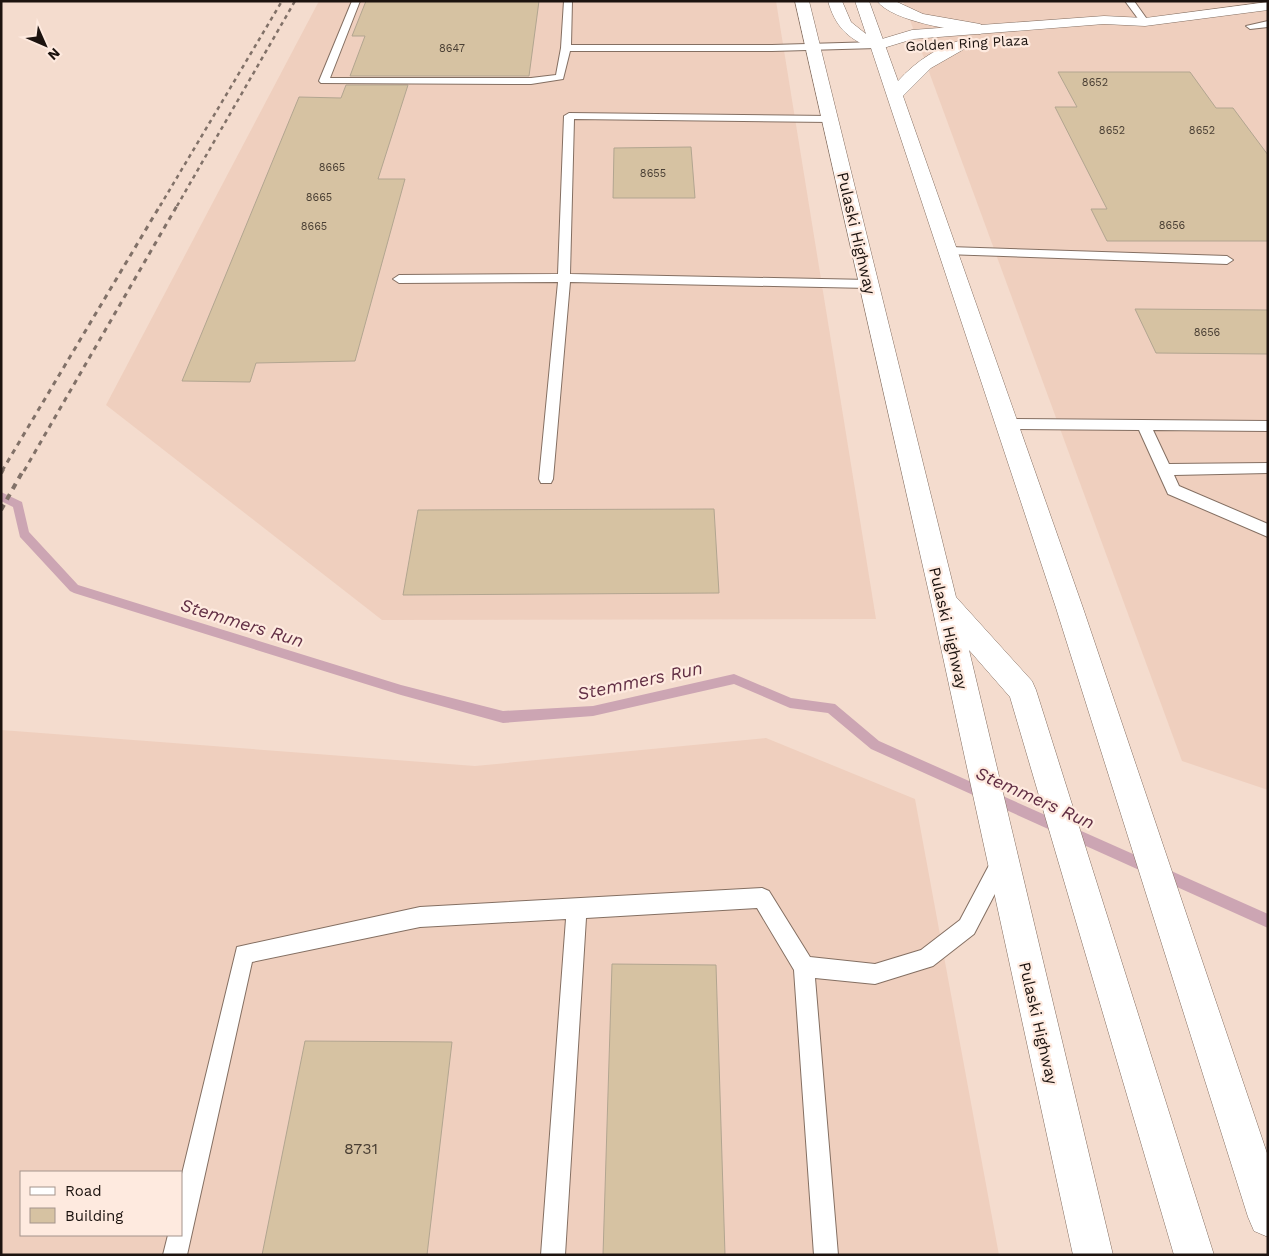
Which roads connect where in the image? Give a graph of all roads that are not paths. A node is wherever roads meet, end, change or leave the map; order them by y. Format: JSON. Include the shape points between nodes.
{"nodes":[{"id":1,"x":356,"y":1,"type":"edge"},
{"id":2,"x":568,"y":1,"type":"edge"},
{"id":3,"x":802,"y":1,"type":"edge"},
{"id":4,"x":835,"y":1,"type":"edge"},
{"id":5,"x":862,"y":1,"type":"edge"},
{"id":6,"x":884,"y":1,"type":"edge"},
{"id":7,"x":1129,"y":1,"type":"edge"},
{"id":8,"x":1268,"y":6,"type":"edge"},
{"id":9,"x":1145,"y":22,"type":"junction"},
{"id":10,"x":1268,"y":24,"type":"edge"},
{"id":11,"x":1250,"y":26,"type":"dead end"},
{"id":12,"x":980,"y":30,"type":"junction"},
{"id":13,"x":965,"y":44,"type":"junction"},
{"id":14,"x":877,"y":45,"type":"junction"},
{"id":15,"x":813,"y":47,"type":"junction"},
{"id":16,"x":566,"y":48,"type":"junction"},
{"id":17,"x":894,"y":96,"type":"junction"},
{"id":18,"x":830,"y":119,"type":"junction"},
{"id":19,"x":949,"y":252,"type":"junction"},
{"id":20,"x":1227,"y":260,"type":"dead end"},
{"id":21,"x":564,"y":278,"type":"junction"},
{"id":22,"x":399,"y":279,"type":"dead end"},
{"id":23,"x":869,"y":284,"type":"junction"},
{"id":24,"x":1008,"y":424,"type":"junction"},
{"id":25,"x":1144,"y":425,"type":"junction"},
{"id":26,"x":1268,"y":426,"type":"edge"},
{"id":27,"x":1268,"y":468,"type":"edge"},
{"id":28,"x":1164,"y":470,"type":"junction"},
{"id":29,"x":546,"y":479,"type":"dead end"},
{"id":30,"x":1268,"y":531,"type":"edge"},
{"id":31,"x":944,"y":602,"type":"junction"},
{"id":32,"x":998,"y":846,"type":"junction"},
{"id":33,"x":577,"y":908,"type":"junction"},
{"id":34,"x":804,"y":967,"type":"junction"},
{"id":35,"x":1268,"y":1217,"type":"edge"},
{"id":36,"x":182,"y":1225,"type":"edge"},
{"id":37,"x":180,"y":1236,"type":"edge"},
{"id":38,"x":175,"y":1255,"type":"edge"},
{"id":39,"x":553,"y":1255,"type":"edge"},
{"id":40,"x":826,"y":1255,"type":"edge"},
{"id":41,"x":1093,"y":1255,"type":"edge"},
{"id":42,"x":1194,"y":1255,"type":"edge"}],
"edges":[{"from":1,"to":16,"type":"lane","via":[[324,81],[541,80],[560,77]]},
{"from":2,"to":16,"type":"lane"},
{"from":3,"to":15,"type":"main road","name":"Pulaski Highway"},
{"from":4,"to":14,"type":"main road","via":[[843,25],[853,34]]},
{"from":5,"to":14,"type":"main road"},
{"from":6,"to":12,"type":"main road","via":[[909,14]]},
{"from":7,"to":9,"type":"lane"},
{"from":8,"to":9,"type":"main road","name":"Golden Ring Plaza"},
{"from":9,"to":12,"type":"main road","name":"Golden Ring Plaza","via":[[1104,20]]},
{"from":9,"to":13,"type":"main road","name":"Golden Ring Plaza","via":[[1111,34]]},
{"from":10,"to":11,"type":"lane"},
{"from":12,"to":14,"type":"main road","name":"Golden Ring Plaza","via":[[912,35]]},
{"from":13,"to":14,"type":"main road","name":"Golden Ring Plaza","via":[[920,48]]},
{"from":13,"to":17,"type":"main road","via":[[924,63]]},
{"from":14,"to":15,"type":"lane"},
{"from":14,"to":17,"type":"main road"},
{"from":15,"to":16,"type":"lane"},
{"from":15,"to":18,"type":"main road","name":"Pulaski Highway"},
{"from":17,"to":19,"type":"main road"},
{"from":18,"to":21,"type":"lane","via":[[569,116]]},
{"from":18,"to":23,"type":"main road","name":"Pulaski Highway"},
{"from":19,"to":20,"type":"lane"},
{"from":19,"to":24,"type":"main road"},
{"from":21,"to":22,"type":"lane"},
{"from":21,"to":23,"type":"lane"},
{"from":21,"to":29,"type":"lane"},
{"from":23,"to":31,"type":"main road","name":"Pulaski Highway"},
{"from":24,"to":25,"type":"lane"},
{"from":24,"to":35,"type":"main road"},
{"from":25,"to":26,"type":"lane"},
{"from":25,"to":28,"type":"lane"},
{"from":27,"to":28,"type":"lane"},
{"from":28,"to":30,"type":"lane","via":[[1173,490]]},
{"from":31,"to":32,"type":"main road","name":"Pulaski Highway"},
{"from":31,"to":42,"type":"main road","via":[[1022,690]]},
{"from":32,"to":34,"type":"lane","via":[[967,927],[926,959],[875,974]]},
{"from":32,"to":41,"type":"main road","name":"Pulaski Highway"},
{"from":33,"to":34,"type":"lane","via":[[762,898]]},
{"from":33,"to":36,"type":"lane","via":[[420,917],[244,954]]},
{"from":33,"to":39,"type":"lane"},
{"from":34,"to":40,"type":"lane"},
{"from":37,"to":38,"type":"lane"}]}
